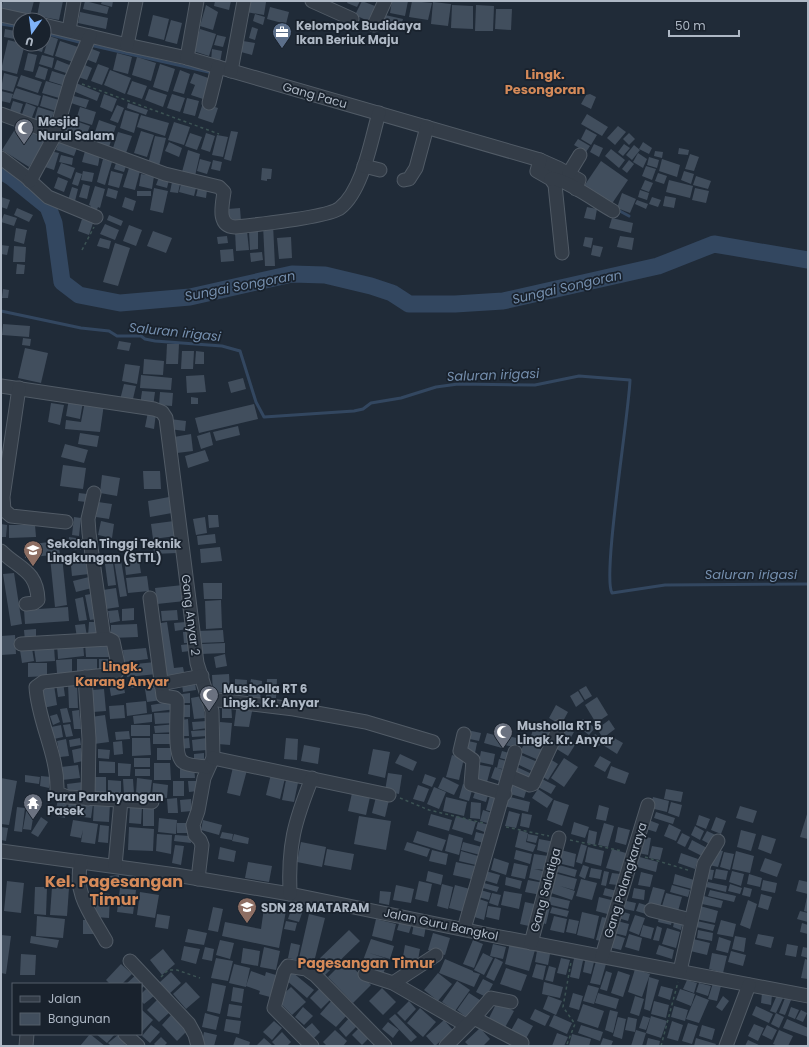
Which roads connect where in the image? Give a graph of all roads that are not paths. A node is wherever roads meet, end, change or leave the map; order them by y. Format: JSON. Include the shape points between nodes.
{"nodes":[{"id":1,"x":74,"y":1,"type":"edge"},
{"id":2,"x":136,"y":1,"type":"edge"},
{"id":3,"x":198,"y":1,"type":"edge"},
{"id":4,"x":244,"y":1,"type":"edge"},
{"id":5,"x":312,"y":1,"type":"edge"},
{"id":6,"x":385,"y":1,"type":"edge"},
{"id":7,"x":1,"y":15,"type":"edge"},
{"id":8,"x":12,"y":17,"type":"edge"},
{"id":9,"x":352,"y":19,"type":"dead end"},
{"id":10,"x":374,"y":26,"type":"dead end"},
{"id":11,"x":52,"y":27,"type":"edge"},
{"id":12,"x":69,"y":30,"type":"junction"},
{"id":13,"x":87,"y":42,"type":"junction"},
{"id":14,"x":127,"y":45,"type":"junction"},
{"id":15,"x":186,"y":58,"type":"junction"},
{"id":16,"x":232,"y":71,"type":"junction"},
{"id":17,"x":217,"y":72,"type":"junction"},
{"id":18,"x":209,"y":103,"type":"dead end"},
{"id":19,"x":1,"y":114,"type":"edge"},
{"id":20,"x":378,"y":117,"type":"junction"},
{"id":21,"x":426,"y":131,"type":"junction"},
{"id":22,"x":55,"y":135,"type":"junction"},
{"id":23,"x":580,"y":155,"type":"dead end"},
{"id":24,"x":1,"y":158,"type":"edge"},
{"id":25,"x":539,"y":163,"type":"junction"},
{"id":26,"x":364,"y":166,"type":"junction"},
{"id":27,"x":380,"y":170,"type":"dead end"},
{"id":28,"x":564,"y":170,"type":"junction"},
{"id":29,"x":551,"y":179,"type":"junction"},
{"id":30,"x":404,"y":180,"type":"dead end"},
{"id":31,"x":30,"y":181,"type":"junction"},
{"id":32,"x":577,"y":187,"type":"junction"},
{"id":33,"x":613,"y":211,"type":"dead end"},
{"id":34,"x":96,"y":217,"type":"road end"},
{"id":35,"x":562,"y":253,"type":"dead end"},
{"id":36,"x":1,"y":386,"type":"edge"},
{"id":37,"x":19,"y":388,"type":"junction"},
{"id":38,"x":94,"y":493,"type":"dead end"},
{"id":39,"x":2,"y":497,"type":"edge"},
{"id":40,"x":66,"y":522,"type":"dead end"},
{"id":41,"x":1,"y":551,"type":"edge"},
{"id":42,"x":150,"y":598,"type":"dead end"},
{"id":43,"x":26,"y":604,"type":"dead end"},
{"id":44,"x":106,"y":639,"type":"junction"},
{"id":45,"x":21,"y":644,"type":"dead end"},
{"id":46,"x":202,"y":676,"type":"junction"},
{"id":47,"x":85,"y":677,"type":"junction"},
{"id":48,"x":160,"y":684,"type":"junction"},
{"id":49,"x":209,"y":699,"type":"junction"},
{"id":50,"x":560,"y":726,"type":"dead end"},
{"id":51,"x":464,"y":734,"type":"dead end"},
{"id":52,"x":433,"y":742,"type":"dead end"},
{"id":53,"x":515,"y":752,"type":"dead end"},
{"id":54,"x":210,"y":762,"type":"junction"},
{"id":55,"x":509,"y":776,"type":"junction"},
{"id":56,"x":312,"y":778,"type":"junction"},
{"id":57,"x":505,"y":794,"type":"junction"},
{"id":58,"x":389,"y":795,"type":"dead end"},
{"id":59,"x":88,"y":799,"type":"junction"},
{"id":60,"x":121,"y":800,"type":"junction"},
{"id":61,"x":152,"y":802,"type":"dead end"},
{"id":62,"x":648,"y":805,"type":"dead end"},
{"id":63,"x":559,"y":838,"type":"road end"},
{"id":64,"x":718,"y":841,"type":"dead end"},
{"id":65,"x":1,"y":851,"type":"edge"},
{"id":66,"x":81,"y":862,"type":"junction"},
{"id":67,"x":115,"y":866,"type":"junction"},
{"id":68,"x":198,"y":879,"type":"junction"},
{"id":69,"x":290,"y":894,"type":"junction"},
{"id":70,"x":651,"y":910,"type":"dead end"},
{"id":71,"x":691,"y":920,"type":"junction"},
{"id":72,"x":464,"y":929,"type":"junction"},
{"id":73,"x":106,"y":941,"type":"dead end"},
{"id":74,"x":531,"y":943,"type":"junction"},
{"id":75,"x":436,"y":955,"type":"dead end"},
{"id":76,"x":602,"y":956,"type":"junction"},
{"id":77,"x":130,"y":961,"type":"dead end"},
{"id":78,"x":680,"y":971,"type":"junction"},
{"id":79,"x":364,"y":974,"type":"dead end"},
{"id":80,"x":393,"y":983,"type":"junction"},
{"id":81,"x":748,"y":986,"type":"junction"},
{"id":82,"x":808,"y":996,"type":"edge"},
{"id":83,"x":511,"y":1002,"type":"dead end"},
{"id":84,"x":470,"y":1022,"type":"junction"},
{"id":85,"x":27,"y":1035,"type":"edge"},
{"id":86,"x":126,"y":1035,"type":"edge"},
{"id":87,"x":304,"y":1043,"type":"edge"},
{"id":88,"x":522,"y":1043,"type":"dead end"},
{"id":89,"x":26,"y":1046,"type":"edge"},
{"id":90,"x":138,"y":1046,"type":"edge"},
{"id":91,"x":198,"y":1046,"type":"edge"},
{"id":92,"x":385,"y":1046,"type":"edge"},
{"id":93,"x":446,"y":1046,"type":"edge"},
{"id":94,"x":726,"y":1046,"type":"edge"}],
"edges":[{"from":1,"to":12,"type":"street"},
{"from":2,"to":14,"type":"street"},
{"from":3,"to":15,"type":"street"},
{"from":4,"to":16,"type":"street"},
{"from":5,"to":9,"type":"street"},
{"from":6,"to":10,"type":"street"},
{"from":7,"to":8,"type":"street"},
{"from":11,"to":12,"type":"street","name":"Gang Pacu"},
{"from":12,"to":13,"type":"street","name":"Gang Pacu"},
{"from":13,"to":14,"type":"street","name":"Gang Pacu"},
{"from":13,"to":22,"type":"street","via":[[71,80]]},
{"from":14,"to":15,"type":"street","name":"Gang Pacu"},
{"from":15,"to":17,"type":"street","name":"Gang Pacu"},
{"from":16,"to":17,"type":"street","name":"Gang Pacu"},
{"from":16,"to":20,"type":"street","name":"Gang Pacu"},
{"from":17,"to":18,"type":"street"},
{"from":19,"to":22,"type":"street"},
{"from":20,"to":21,"type":"street","name":"Gang Pacu"},
{"from":20,"to":26,"type":"street"},
{"from":21,"to":25,"type":"street","name":"Gang Pacu"},
{"from":21,"to":30,"type":"street","via":[[414,172],[409,179]]},
{"from":22,"to":26,"type":"street","via":[[175,177],[218,186],[224,192],[224,222],[230,227],[321,214],[340,208],[354,192]]},
{"from":22,"to":31,"type":"street"},
{"from":23,"to":28,"type":"street"},
{"from":24,"to":31,"type":"street"},
{"from":25,"to":28,"type":"street","name":"Gang Pacu"},
{"from":25,"to":29,"type":"street","via":[[538,172]]},
{"from":26,"to":27,"type":"street"},
{"from":28,"to":32,"type":"street","name":"Gang Pacu","via":[[579,180]]},
{"from":29,"to":32,"type":"street"},
{"from":29,"to":35,"type":"street","via":[[556,191]]},
{"from":31,"to":34,"type":"street","via":[[54,201]]},
{"from":32,"to":33,"type":"street"},
{"from":36,"to":37,"type":"street","name":"Gang Anyar 2"},
{"from":37,"to":39,"type":"street"},
{"from":37,"to":46,"type":"street","name":"Gang Anyar 2","via":[[162,412],[167,424],[197,664]]},
{"from":38,"to":44,"type":"street","via":[[88,519],[89,533]]},
{"from":39,"to":40,"type":"street","via":[[4,510],[11,516]]},
{"from":41,"to":43,"type":"street","via":[[34,580],[38,600]]},
{"from":42,"to":48,"type":"street"},
{"from":44,"to":45,"type":"street"},
{"from":44,"to":47,"type":"street","via":[[114,643],[118,672],[109,676]]},
{"from":46,"to":48,"type":"street"},
{"from":46,"to":49,"type":"street","name":"Gang Anyar 2"},
{"from":47,"to":59,"type":"street","via":[[89,738]]},
{"from":47,"to":59,"type":"street","via":[[43,682],[36,687],[38,704],[56,764],[58,793],[67,797]]},
{"from":48,"to":54,"type":"street","via":[[163,696],[177,700],[179,759],[183,763]]},
{"from":49,"to":52,"type":"street","via":[[294,708],[366,722]]},
{"from":49,"to":54,"type":"street","name":"Gang Anyar 2","via":[[212,711]]},
{"from":50,"to":55,"type":"street","via":[[533,784]]},
{"from":51,"to":57,"type":"street","via":[[460,751],[473,760],[469,782]]},
{"from":53,"to":55,"type":"street"},
{"from":54,"to":56,"type":"street"},
{"from":54,"to":68,"type":"street","name":"Gang Anyar 2","via":[[193,824],[201,845]]},
{"from":55,"to":57,"type":"street"},
{"from":56,"to":58,"type":"street"},
{"from":56,"to":69,"type":"street","via":[[291,838]]},
{"from":57,"to":72,"type":"street"},
{"from":59,"to":60,"type":"street"},
{"from":60,"to":61,"type":"street"},
{"from":60,"to":67,"type":"street"},
{"from":62,"to":76,"type":"street","name":"Gang Palangkaraya"},
{"from":63,"to":74,"type":"street","name":"Gang Salatiga"},
{"from":64,"to":71,"type":"street","via":[[704,864]]},
{"from":65,"to":66,"type":"street","name":"Jalan Guru Bangkol"},
{"from":66,"to":67,"type":"street","name":"Jalan Guru Bangkol"},
{"from":66,"to":73,"type":"street","via":[[80,895]]},
{"from":67,"to":68,"type":"street","name":"Jalan Guru Bangkol"},
{"from":68,"to":69,"type":"street","name":"Jalan Guru Bangkol"},
{"from":69,"to":72,"type":"street","name":"Jalan Guru Bangkol"},
{"from":70,"to":71,"type":"street"},
{"from":71,"to":78,"type":"street"},
{"from":72,"to":74,"type":"street","name":"Jalan Guru Bangkol"},
{"from":74,"to":76,"type":"street","name":"Jalan Guru Bangkol"},
{"from":75,"to":80,"type":"street"},
{"from":76,"to":78,"type":"street","name":"Jalan Guru Bangkol"},
{"from":77,"to":91,"type":"street","via":[[189,1024]]},
{"from":78,"to":81,"type":"street","name":"Jalan Guru Bangkol"},
{"from":79,"to":80,"type":"street"},
{"from":80,"to":84,"type":"street"},
{"from":81,"to":82,"type":"street","name":"Jalan Guru Bangkol"},
{"from":81,"to":94,"type":"street"},
{"from":83,"to":84,"type":"street","via":[[491,998]]},
{"from":84,"to":88,"type":"street"},
{"from":84,"to":93,"type":"street"},
{"from":85,"to":89,"type":"street"},
{"from":86,"to":90,"type":"street"},
{"from":87,"to":92,"type":"street","via":[[275,1010],[275,1002],[286,969],[292,966],[306,969],[316,975]]}]}
